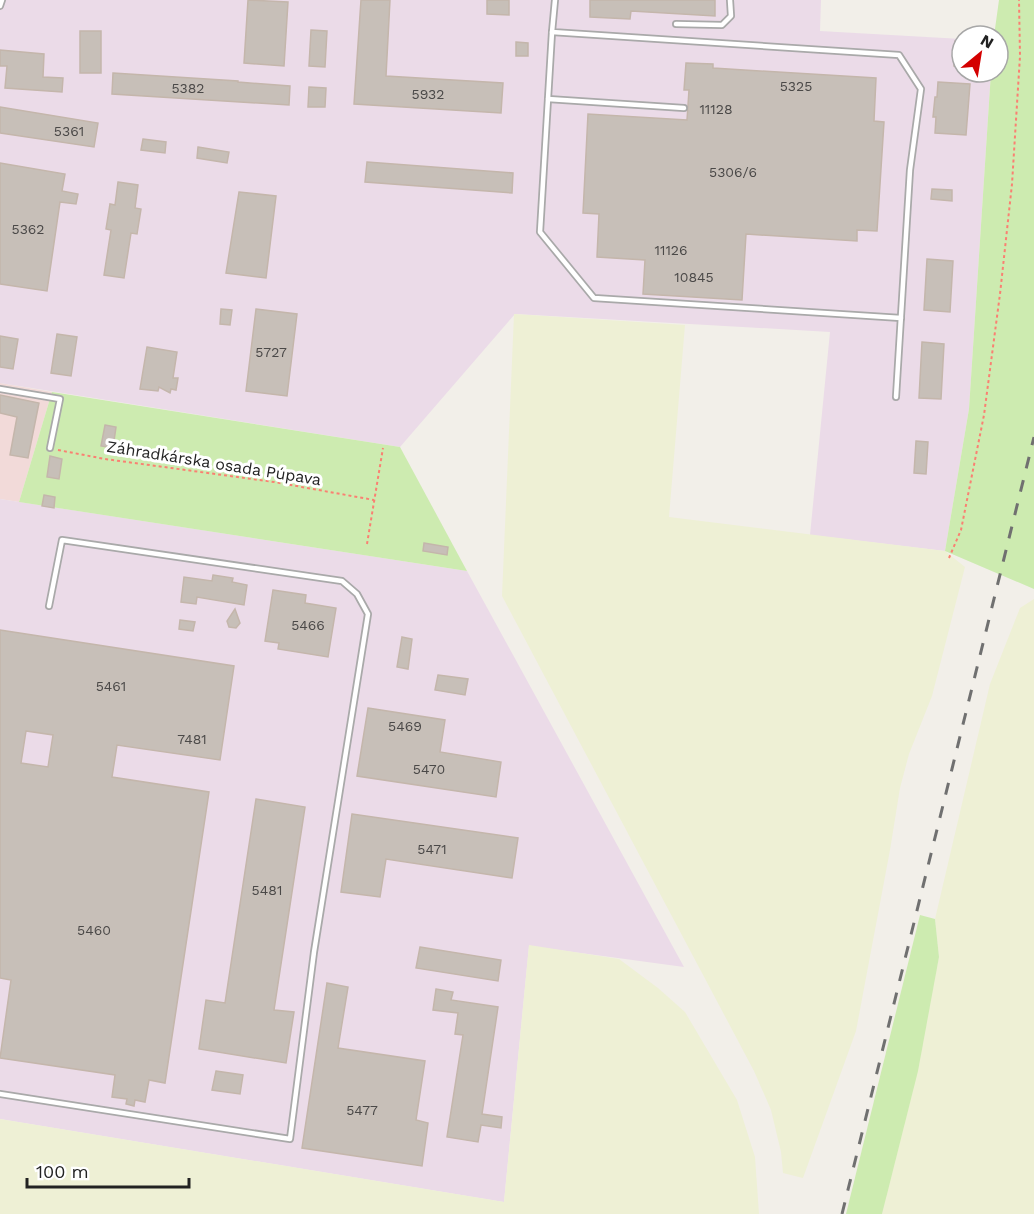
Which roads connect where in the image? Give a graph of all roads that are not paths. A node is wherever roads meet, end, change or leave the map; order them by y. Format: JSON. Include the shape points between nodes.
{"nodes":[{"id":1,"x":2,"y":0,"type":"edge"},
{"id":2,"x":555,"y":0,"type":"edge"},
{"id":3,"x":730,"y":0,"type":"edge"},
{"id":4,"x":0,"y":6,"type":"edge"},
{"id":5,"x":676,"y":24,"type":"dead end"},
{"id":6,"x":552,"y":33,"type":"junction"},
{"id":7,"x":548,"y":99,"type":"junction"},
{"id":8,"x":684,"y":108,"type":"dead end"},
{"id":9,"x":902,"y":318,"type":"junction"},
{"id":10,"x":0,"y":389,"type":"edge"},
{"id":11,"x":896,"y":397,"type":"dead end"},
{"id":12,"x":50,"y":448,"type":"road end"},
{"id":13,"x":49,"y":606,"type":"dead end"},
{"id":14,"x":0,"y":1094,"type":"edge"}],
"edges":[{"from":1,"to":4,"type":"lane"},
{"from":2,"to":6,"type":"lane"},
{"from":3,"to":5,"type":"lane","via":[[730,16],[722,25]]},
{"from":6,"to":7,"type":"lane"},
{"from":6,"to":9,"type":"lane","via":[[899,55],[921,89],[910,170]]},
{"from":7,"to":8,"type":"lane"},
{"from":7,"to":9,"type":"lane","via":[[540,232],[594,298]]},
{"from":9,"to":11,"type":"lane"},
{"from":10,"to":12,"type":"lane","via":[[60,399]]},
{"from":13,"to":14,"type":"lane","via":[[62,540],[342,581],[357,594],[368,614],[314,952],[290,1139]]}]}
